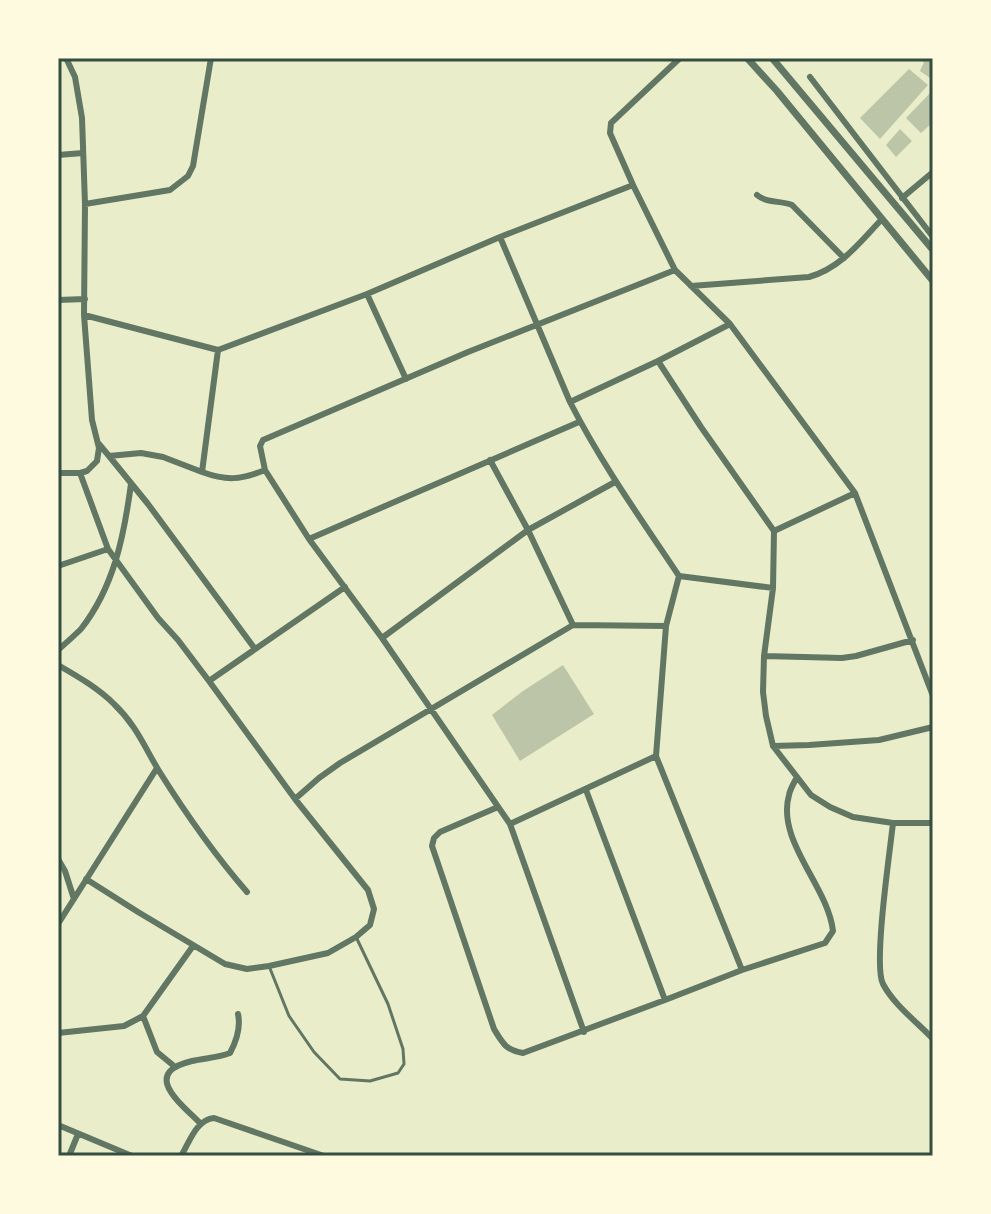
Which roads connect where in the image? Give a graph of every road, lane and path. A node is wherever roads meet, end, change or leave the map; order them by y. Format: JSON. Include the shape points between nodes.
{"nodes":[{"id":1,"x":66,"y":58,"type":"edge"},
{"id":2,"x":211,"y":58,"type":"edge"},
{"id":3,"x":680,"y":58,"type":"edge"},
{"id":4,"x":747,"y":58,"type":"edge"},
{"id":5,"x":772,"y":58,"type":"edge"},
{"id":6,"x":810,"y":77,"type":"dead end"},
{"id":7,"x":83,"y":153,"type":"junction"},
{"id":8,"x":58,"y":155,"type":"edge"},
{"id":9,"x":933,"y":172,"type":"edge"},
{"id":10,"x":633,"y":185,"type":"junction"},
{"id":11,"x":757,"y":195,"type":"dead end"},
{"id":12,"x":902,"y":198,"type":"junction"},
{"id":13,"x":85,"y":204,"type":"junction"},
{"id":14,"x":882,"y":219,"type":"junction"},
{"id":15,"x":500,"y":237,"type":"junction"},
{"id":16,"x":933,"y":237,"type":"edge"},
{"id":17,"x":933,"y":249,"type":"edge"},
{"id":18,"x":844,"y":258,"type":"junction"},
{"id":19,"x":917,"y":261,"type":"junction"},
{"id":20,"x":675,"y":270,"type":"junction"},
{"id":21,"x":933,"y":281,"type":"edge"},
{"id":22,"x":691,"y":286,"type":"junction"},
{"id":23,"x":367,"y":294,"type":"junction"},
{"id":24,"x":85,"y":299,"type":"junction"},
{"id":25,"x":58,"y":300,"type":"edge"},
{"id":26,"x":84,"y":315,"type":"junction"},
{"id":27,"x":538,"y":323,"type":"junction"},
{"id":28,"x":730,"y":324,"type":"junction"},
{"id":29,"x":218,"y":350,"type":"junction"},
{"id":30,"x":658,"y":361,"type":"junction"},
{"id":31,"x":406,"y":379,"type":"junction"},
{"id":32,"x":570,"y":402,"type":"junction"},
{"id":33,"x":579,"y":422,"type":"junction"},
{"id":34,"x":97,"y":442,"type":"junction"},
{"id":35,"x":109,"y":456,"type":"junction"},
{"id":36,"x":490,"y":460,"type":"junction"},
{"id":37,"x":265,"y":470,"type":"junction"},
{"id":38,"x":202,"y":472,"type":"junction"},
{"id":39,"x":58,"y":473,"type":"edge"},
{"id":40,"x":80,"y":473,"type":"junction"},
{"id":41,"x":615,"y":482,"type":"junction"},
{"id":42,"x":131,"y":484,"type":"junction"},
{"id":43,"x":855,"y":493,"type":"junction"},
{"id":44,"x":528,"y":530,"type":"junction"},
{"id":45,"x":774,"y":531,"type":"junction"},
{"id":46,"x":309,"y":539,"type":"junction"},
{"id":47,"x":108,"y":549,"type":"junction"},
{"id":48,"x":117,"y":562,"type":"junction"},
{"id":49,"x":58,"y":566,"type":"edge"},
{"id":50,"x":679,"y":576,"type":"junction"},
{"id":51,"x":345,"y":587,"type":"junction"},
{"id":52,"x":773,"y":588,"type":"junction"},
{"id":53,"x":573,"y":625,"type":"junction"},
{"id":54,"x":666,"y":626,"type":"junction"},
{"id":55,"x":382,"y":638,"type":"junction"},
{"id":56,"x":913,"y":640,"type":"junction"},
{"id":57,"x":255,"y":649,"type":"junction"},
{"id":58,"x":58,"y":650,"type":"edge"},
{"id":59,"x":764,"y":656,"type":"junction"},
{"id":60,"x":58,"y":665,"type":"edge"},
{"id":61,"x":209,"y":681,"type":"junction"},
{"id":62,"x":933,"y":696,"type":"edge"},
{"id":63,"x":430,"y":710,"type":"junction"},
{"id":64,"x":933,"y":727,"type":"edge"},
{"id":65,"x":773,"y":746,"type":"junction"},
{"id":66,"x":656,"y":756,"type":"junction"},
{"id":67,"x":157,"y":768,"type":"junction"},
{"id":68,"x":797,"y":777,"type":"junction"},
{"id":69,"x":586,"y":790,"type":"junction"},
{"id":70,"x":295,"y":799,"type":"junction"},
{"id":71,"x":498,"y":807,"type":"junction"},
{"id":72,"x":893,"y":823,"type":"junction"},
{"id":73,"x":933,"y":823,"type":"edge"},
{"id":74,"x":510,"y":824,"type":"junction"},
{"id":75,"x":58,"y":859,"type":"edge"},
{"id":76,"x":86,"y":879,"type":"junction"},
{"id":77,"x":247,"y":892,"type":"dead end"},
{"id":78,"x":74,"y":899,"type":"junction"},
{"id":79,"x":58,"y":924,"type":"edge"},
{"id":80,"x":356,"y":937,"type":"junction"},
{"id":81,"x":193,"y":946,"type":"junction"},
{"id":82,"x":269,"y":966,"type":"junction"},
{"id":83,"x":742,"y":970,"type":"junction"},
{"id":84,"x":665,"y":1000,"type":"junction"},
{"id":85,"x":238,"y":1014,"type":"dead end"},
{"id":86,"x":143,"y":1016,"type":"junction"},
{"id":87,"x":584,"y":1032,"type":"junction"},
{"id":88,"x":58,"y":1033,"type":"edge"},
{"id":89,"x":933,"y":1039,"type":"edge"},
{"id":90,"x":174,"y":1066,"type":"junction"},
{"id":91,"x":200,"y":1123,"type":"junction"},
{"id":92,"x":58,"y":1125,"type":"edge"},
{"id":93,"x":78,"y":1134,"type":"junction"},
{"id":94,"x":69,"y":1156,"type":"edge"},
{"id":95,"x":132,"y":1156,"type":"edge"},
{"id":96,"x":181,"y":1156,"type":"edge"},
{"id":97,"x":324,"y":1156,"type":"edge"}],
"edges":[{"from":1,"to":7,"type":"street","via":[[80,104]]},
{"from":2,"to":13,"type":"street","via":[[188,176],[170,190]]},
{"from":3,"to":10,"type":"street","via":[[611,123],[610,133]]},
{"from":4,"to":14,"type":"street"},
{"from":5,"to":17,"type":"street"},
{"from":6,"to":12,"type":"street"},
{"from":7,"to":8,"type":"street"},
{"from":7,"to":13,"type":"street"},
{"from":9,"to":12,"type":"street"},
{"from":10,"to":15,"type":"street"},
{"from":10,"to":20,"type":"street"},
{"from":11,"to":18,"type":"street","via":[[792,205]]},
{"from":12,"to":16,"type":"street"},
{"from":13,"to":24,"type":"street"},
{"from":14,"to":18,"type":"street"},
{"from":14,"to":19,"type":"street"},
{"from":15,"to":23,"type":"street"},
{"from":15,"to":27,"type":"street"},
{"from":17,"to":19,"type":"street"},
{"from":18,"to":22,"type":"street","via":[[809,277]]},
{"from":19,"to":21,"type":"street"},
{"from":20,"to":22,"type":"street"},
{"from":20,"to":27,"type":"street"},
{"from":22,"to":28,"type":"street"},
{"from":23,"to":29,"type":"street"},
{"from":23,"to":31,"type":"street"},
{"from":24,"to":25,"type":"street"},
{"from":24,"to":26,"type":"street"},
{"from":26,"to":29,"type":"street"},
{"from":26,"to":34,"type":"street"},
{"from":27,"to":31,"type":"street"},
{"from":27,"to":32,"type":"street"},
{"from":28,"to":30,"type":"street"},
{"from":28,"to":43,"type":"street"},
{"from":29,"to":38,"type":"street"},
{"from":30,"to":32,"type":"street"},
{"from":30,"to":45,"type":"street"},
{"from":31,"to":37,"type":"street","via":[[263,440]]},
{"from":32,"to":33,"type":"street"},
{"from":33,"to":36,"type":"street"},
{"from":33,"to":41,"type":"street"},
{"from":34,"to":35,"type":"street"},
{"from":34,"to":40,"type":"street","via":[[97,461]]},
{"from":35,"to":38,"type":"street","via":[[141,453]]},
{"from":35,"to":42,"type":"street"},
{"from":36,"to":44,"type":"street"},
{"from":36,"to":46,"type":"street"},
{"from":37,"to":38,"type":"street","via":[[235,479]]},
{"from":37,"to":46,"type":"street"},
{"from":39,"to":40,"type":"street"},
{"from":40,"to":47,"type":"street"},
{"from":41,"to":44,"type":"street"},
{"from":41,"to":50,"type":"street"},
{"from":42,"to":48,"type":"street"},
{"from":42,"to":57,"type":"street"},
{"from":43,"to":45,"type":"street"},
{"from":43,"to":56,"type":"street"},
{"from":44,"to":53,"type":"street"},
{"from":44,"to":55,"type":"street"},
{"from":45,"to":52,"type":"street"},
{"from":46,"to":51,"type":"street"},
{"from":47,"to":48,"type":"street"},
{"from":47,"to":49,"type":"street"},
{"from":48,"to":58,"type":"street","via":[[97,604]]},
{"from":48,"to":61,"type":"street"},
{"from":50,"to":52,"type":"street"},
{"from":50,"to":54,"type":"street"},
{"from":51,"to":55,"type":"street"},
{"from":51,"to":57,"type":"street"},
{"from":52,"to":59,"type":"street"},
{"from":53,"to":54,"type":"street"},
{"from":53,"to":63,"type":"street"},
{"from":54,"to":66,"type":"street"},
{"from":55,"to":63,"type":"street"},
{"from":56,"to":59,"type":"street","via":[[842,658]]},
{"from":56,"to":62,"type":"street"},
{"from":57,"to":61,"type":"street"},
{"from":59,"to":65,"type":"street","via":[[763,692]]},
{"from":60,"to":67,"type":"street","via":[[113,702],[137,730]]},
{"from":61,"to":70,"type":"street"},
{"from":63,"to":70,"type":"street","via":[[340,763]]},
{"from":63,"to":71,"type":"street"},
{"from":64,"to":65,"type":"street","via":[[879,740]]},
{"from":65,"to":68,"type":"street"},
{"from":66,"to":69,"type":"street"},
{"from":66,"to":83,"type":"street"},
{"from":67,"to":76,"type":"street"},
{"from":67,"to":77,"type":"street","via":[[218,859]]},
{"from":68,"to":72,"type":"street","via":[[830,807],[853,817]]},
{"from":68,"to":83,"type":"street","via":[[789,793],[788,824],[832,917],[833,931],[825,943]]},
{"from":69,"to":74,"type":"street"},
{"from":69,"to":84,"type":"street"},
{"from":70,"to":80,"type":"street","via":[[368,890],[374,909],[370,925]]},
{"from":71,"to":74,"type":"street"},
{"from":71,"to":87,"type":"street","via":[[440,832],[432,846],[494,1029],[511,1051],[523,1053]]},
{"from":72,"to":73,"type":"street"},
{"from":72,"to":89,"type":"street","via":[[880,952],[882,982]]},
{"from":74,"to":87,"type":"street"},
{"from":75,"to":78,"type":"street"},
{"from":76,"to":78,"type":"street"},
{"from":76,"to":81,"type":"street"},
{"from":78,"to":79,"type":"street"},
{"from":80,"to":82,"type":"street","via":[[328,953]]},
{"from":80,"to":82,"type":"lane","via":[[403,1049],[404,1064],[398,1073],[370,1081],[340,1079],[289,1016]]},
{"from":81,"to":82,"type":"street","via":[[225,964]]},
{"from":81,"to":86,"type":"street"},
{"from":83,"to":84,"type":"street"},
{"from":84,"to":87,"type":"street"},
{"from":85,"to":90,"type":"street","via":[[241,1026],[230,1053]]},
{"from":86,"to":88,"type":"street","via":[[124,1026]]},
{"from":86,"to":90,"type":"street","via":[[157,1052]]},
{"from":90,"to":91,"type":"street","via":[[165,1082]]},
{"from":91,"to":96,"type":"street"},
{"from":91,"to":97,"type":"street","via":[[214,1118]]},
{"from":92,"to":93,"type":"street"},
{"from":93,"to":94,"type":"street"},
{"from":93,"to":95,"type":"street"}]}
